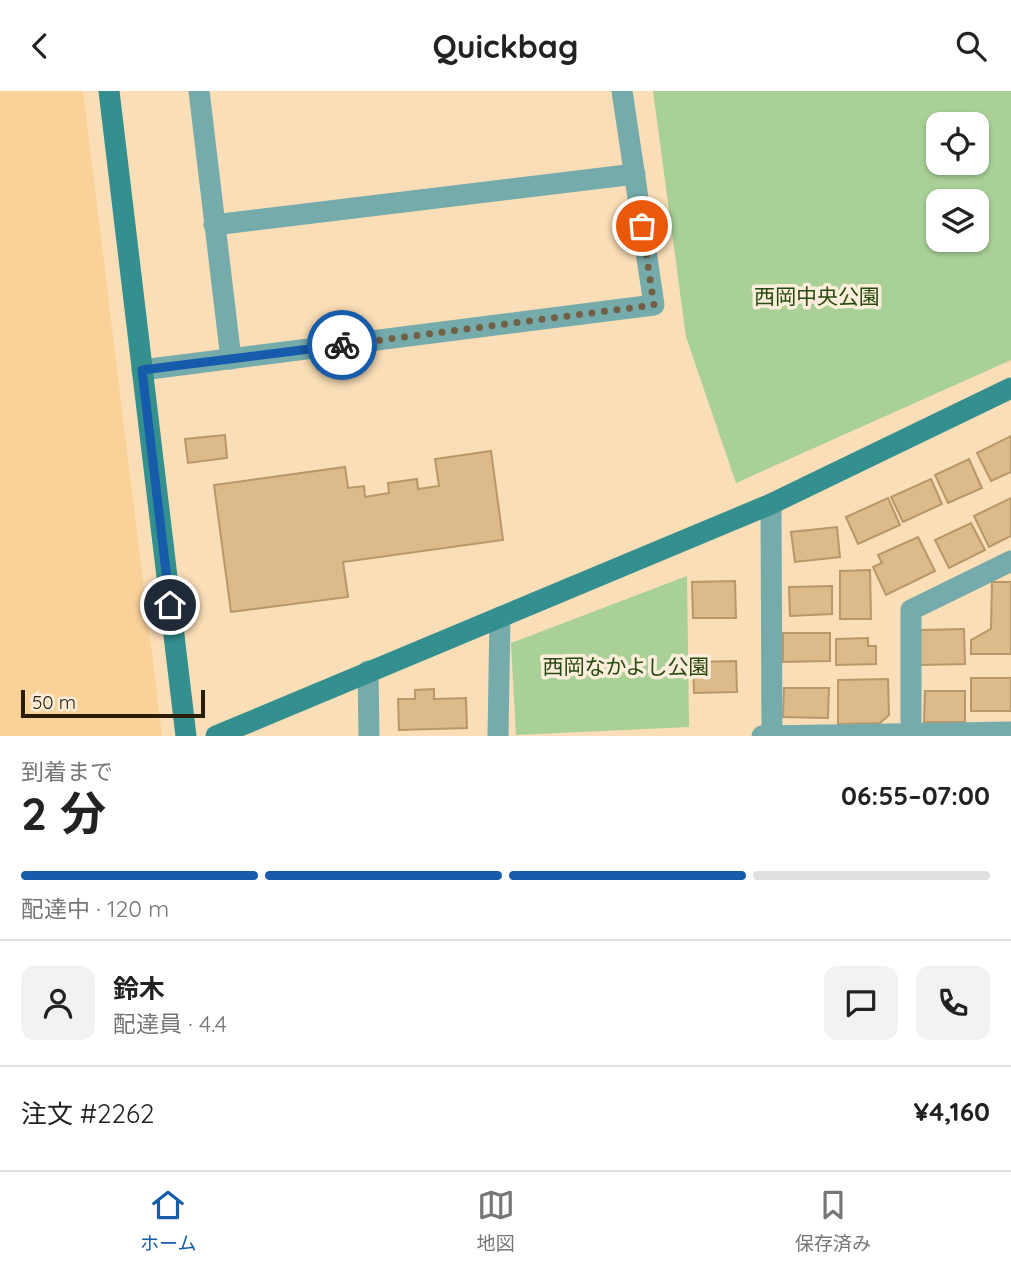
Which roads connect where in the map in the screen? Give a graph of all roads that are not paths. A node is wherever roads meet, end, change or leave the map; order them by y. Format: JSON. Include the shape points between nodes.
{"nodes":[{"id":1,"x":108,"y":91,"type":"edge"},
{"id":2,"x":622,"y":91,"type":"edge"},
{"id":3,"x":204,"y":92,"type":"edge"},
{"id":4,"x":635,"y":174,"type":"junction"},
{"id":5,"x":214,"y":225,"type":"junction"},
{"id":6,"x":231,"y":359,"type":"junction"},
{"id":7,"x":142,"y":370,"type":"junction"},
{"id":8,"x":1011,"y":388,"type":"edge"},
{"id":9,"x":771,"y":504,"type":"junction"},
{"id":10,"x":1011,"y":561,"type":"edge"},
{"id":11,"x":500,"y":617,"type":"junction"},
{"id":12,"x":368,"y":671,"type":"junction"},
{"id":13,"x":1011,"y":732,"type":"edge"},
{"id":14,"x":911,"y":734,"type":"edge"},
{"id":15,"x":186,"y":736,"type":"edge"},
{"id":16,"x":216,"y":736,"type":"edge"},
{"id":17,"x":369,"y":736,"type":"edge"},
{"id":18,"x":498,"y":736,"type":"edge"},
{"id":19,"x":762,"y":736,"type":"edge"},
{"id":20,"x":772,"y":736,"type":"edge"}],
"edges":[{"from":1,"to":7,"type":"street"},
{"from":2,"to":4,"type":"street"},
{"from":3,"to":5,"type":"street"},
{"from":4,"to":5,"type":"street"},
{"from":4,"to":6,"type":"street","via":[[654,305]]},
{"from":5,"to":6,"type":"street"},
{"from":6,"to":7,"type":"street"},
{"from":7,"to":15,"type":"street"},
{"from":8,"to":9,"type":"street"},
{"from":9,"to":11,"type":"street"},
{"from":9,"to":20,"type":"street"},
{"from":10,"to":14,"type":"street","via":[[911,610]]},
{"from":11,"to":12,"type":"street"},
{"from":11,"to":18,"type":"street"},
{"from":12,"to":16,"type":"street"},
{"from":12,"to":17,"type":"street"},
{"from":13,"to":14,"type":"street"},
{"from":14,"to":20,"type":"street"},
{"from":19,"to":20,"type":"street"}]}
